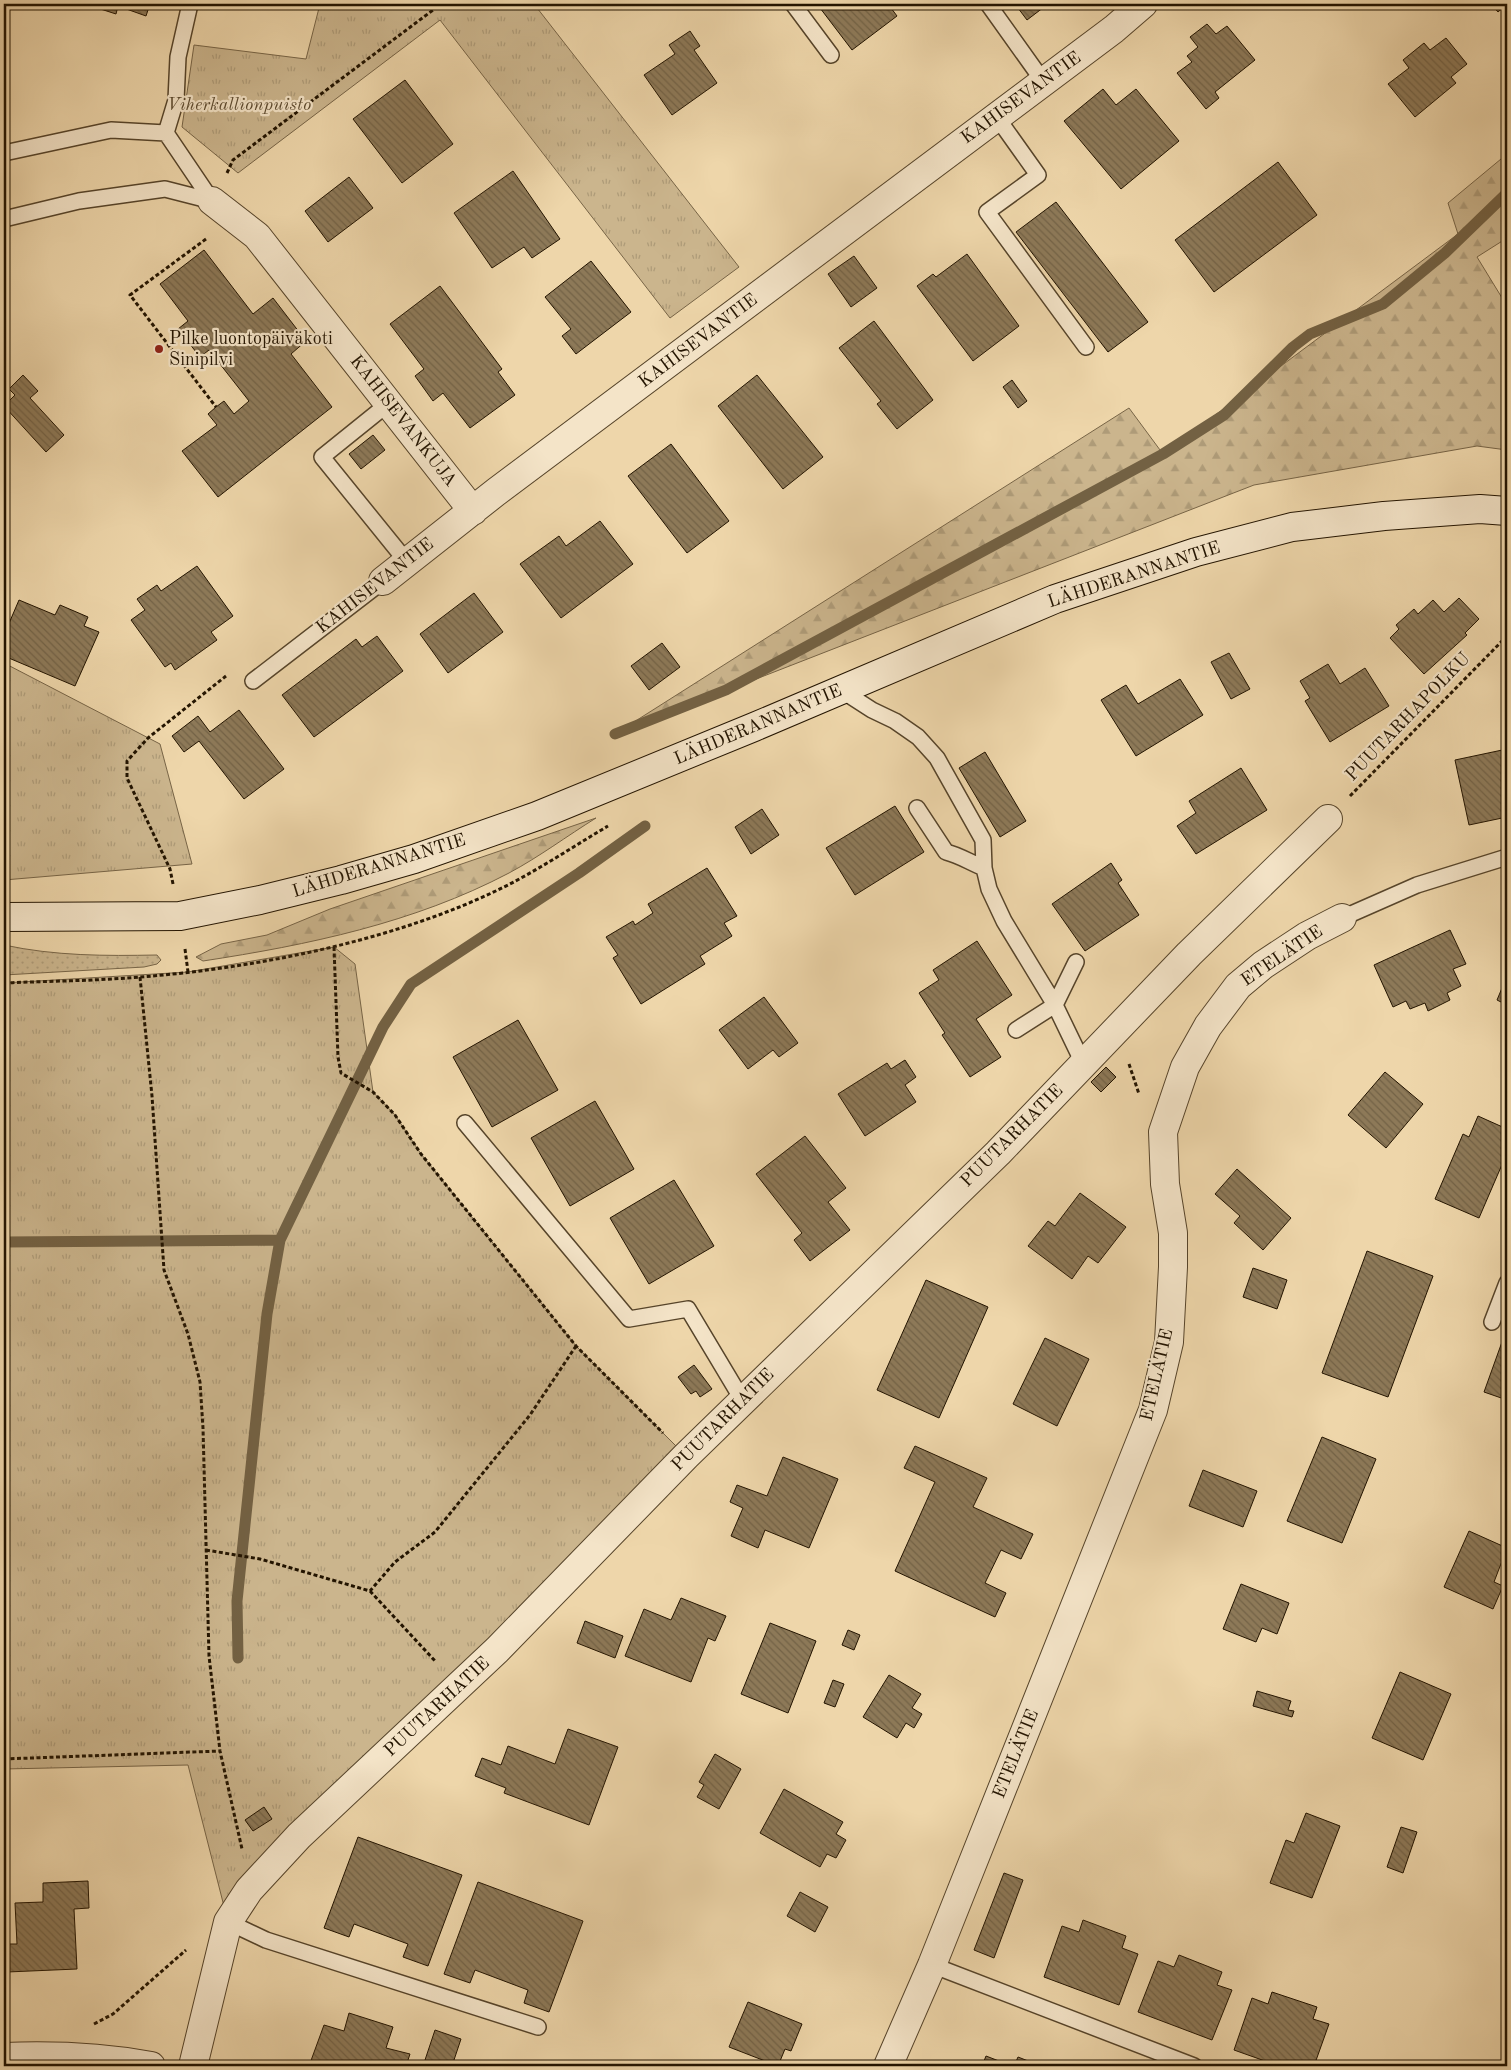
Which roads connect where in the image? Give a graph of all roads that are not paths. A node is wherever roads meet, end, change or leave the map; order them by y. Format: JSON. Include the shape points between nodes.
{"nodes":[{"id":1,"x":190,"y":4,"type":"edge"},
{"id":2,"x":793,"y":4,"type":"edge"},
{"id":3,"x":988,"y":4,"type":"edge"},
{"id":4,"x":1143,"y":4,"type":"edge"},
{"id":5,"x":831,"y":55,"type":"dead end"},
{"id":6,"x":1044,"y":80,"type":"junction"},
{"id":7,"x":996,"y":116,"type":"junction"},
{"id":8,"x":166,"y":134,"type":"junction"},
{"id":9,"x":4,"y":152,"type":"edge"},
{"id":10,"x":212,"y":201,"type":"junction"},
{"id":11,"x":4,"y":219,"type":"edge"},
{"id":12,"x":1086,"y":347,"type":"dead end"},
{"id":13,"x":389,"y":403,"type":"junction"},
{"id":14,"x":473,"y":511,"type":"junction"},
{"id":15,"x":1507,"y":511,"type":"edge"},
{"id":16,"x":407,"y":562,"type":"junction"},
{"id":17,"x":383,"y":580,"type":"joint"},
{"id":18,"x":253,"y":681,"type":"dead end"},
{"id":19,"x":841,"y":690,"type":"junction"},
{"id":20,"x":917,"y":808,"type":"dead end"},
{"id":21,"x":1328,"y":819,"type":"road end"},
{"id":22,"x":1507,"y":857,"type":"edge"},
{"id":23,"x":984,"y":868,"type":"junction"},
{"id":24,"x":4,"y":917,"type":"edge"},
{"id":25,"x":1342,"y":918,"type":"joint"},
{"id":26,"x":1076,"y":962,"type":"dead end"},
{"id":27,"x":1055,"y":1005,"type":"junction"},
{"id":28,"x":1016,"y":1030,"type":"dead end"},
{"id":29,"x":1083,"y":1063,"type":"junction"},
{"id":30,"x":464,"y":1123,"type":"dead end"},
{"id":31,"x":1507,"y":1283,"type":"edge"},
{"id":32,"x":1492,"y":1322,"type":"dead end"},
{"id":33,"x":743,"y":1400,"type":"junction"},
{"id":34,"x":228,"y":1922,"type":"junction"},
{"id":35,"x":932,"y":1965,"type":"junction"},
{"id":36,"x":538,"y":2027,"type":"dead end"},
{"id":37,"x":4,"y":2057,"type":"edge"},
{"id":38,"x":151,"y":2066,"type":"edge"},
{"id":39,"x":193,"y":2066,"type":"edge"},
{"id":40,"x":888,"y":2066,"type":"edge"},
{"id":41,"x":1194,"y":2066,"type":"edge"}],
"edges":[{"from":1,"to":8,"type":"lane","via":[[178,57],[176,100]]},
{"from":2,"to":5,"type":"lane"},
{"from":3,"to":6,"type":"lane"},
{"from":4,"to":6,"type":"street","name":"KAHISEVANTIE"},
{"from":6,"to":7,"type":"street","name":"KAHISEVANTIE"},
{"from":7,"to":12,"type":"lane","via":[[1038,175],[987,212]]},
{"from":7,"to":14,"type":"street","name":"KAHISEVANTIE"},
{"from":8,"to":9,"type":"lane","via":[[111,130]]},
{"from":8,"to":10,"type":"lane"},
{"from":10,"to":11,"type":"lane","via":[[165,189],[79,201]]},
{"from":10,"to":13,"type":"street","name":"KAHISEVANKUJA","via":[[257,236]]},
{"from":13,"to":14,"type":"street","name":"KAHISEVANKUJA"},
{"from":13,"to":16,"type":"lane","via":[[322,457]]},
{"from":14,"to":16,"type":"street","name":"KAHISEVANTIE"},
{"from":15,"to":19,"type":"street","name":"LÄHDERANNANTIE","via":[[1480,509],[1301,526],[1196,552],[1055,599]]},
{"from":16,"to":17,"type":"street","name":"KAHISEVANTIE"},
{"from":17,"to":18,"type":"lane","name":"KAHISEVANTIE"},
{"from":19,"to":23,"type":"lane","via":[[895,720],[918,737],[937,758],[983,840]]},
{"from":19,"to":24,"type":"street","name":"LÄHDERANNANTIE","via":[[537,816],[340,880],[180,916]]},
{"from":20,"to":23,"type":"lane","via":[[946,852]]},
{"from":21,"to":29,"type":"street","name":"PUUTARHATIE"},
{"from":22,"to":25,"type":"lane","name":"ETELÄTIE","via":[[1417,885]]},
{"from":23,"to":27,"type":"lane","via":[[989,889],[1004,921]]},
{"from":25,"to":35,"type":"street","name":"ETELÄTIE","via":[[1307,936],[1238,986],[1225,1001],[1185,1067],[1164,1132],[1165,1184],[1173,1233],[1174,1267],[1169,1342],[1153,1410]]},
{"from":26,"to":27,"type":"lane"},
{"from":27,"to":28,"type":"lane"},
{"from":27,"to":29,"type":"lane"},
{"from":29,"to":33,"type":"street","name":"PUUTARHATIE","via":[[998,1153]]},
{"from":30,"to":33,"type":"lane","via":[[629,1319],[688,1309]]},
{"from":31,"to":32,"type":"lane"},
{"from":33,"to":34,"type":"street","name":"PUUTARHATIE","via":[[497,1650],[300,1836],[250,1890]]},
{"from":34,"to":36,"type":"lane","via":[[266,1940]]},
{"from":34,"to":39,"type":"street","name":"PUUTARHATIE"},
{"from":35,"to":40,"type":"street","name":"ETELÄTIE"},
{"from":35,"to":41,"type":"lane"},
{"from":37,"to":38,"type":"street","via":[[58,2055]]}]}
